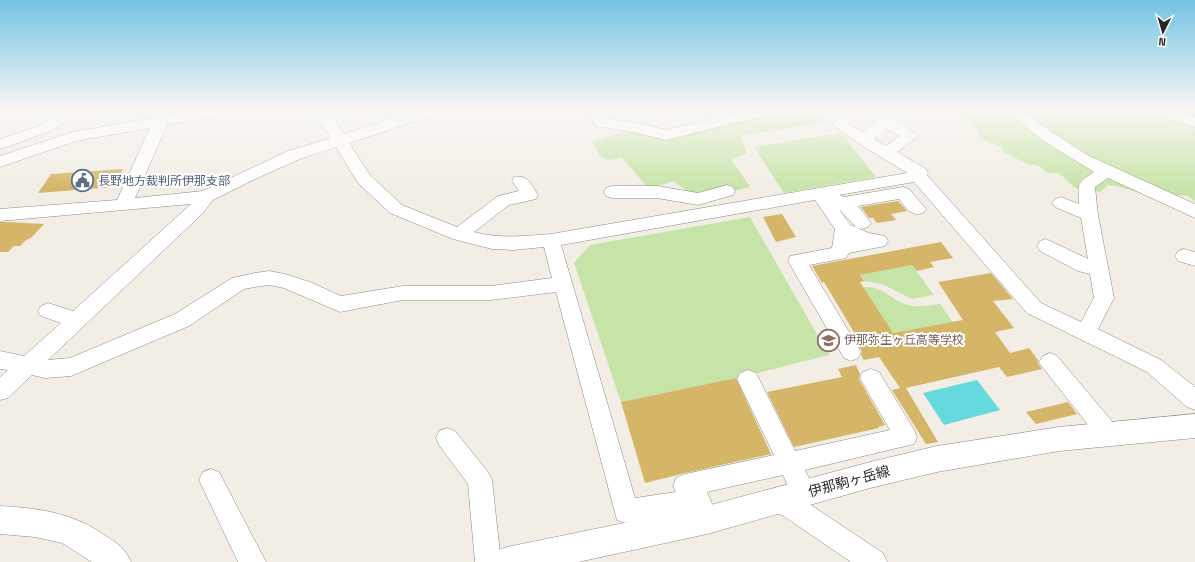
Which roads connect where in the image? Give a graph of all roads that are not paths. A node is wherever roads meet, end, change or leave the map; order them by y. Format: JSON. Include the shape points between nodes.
{"nodes":[{"id":1,"x":25,"y":136,"type":"edge"},
{"id":2,"x":78,"y":136,"type":"edge"},
{"id":3,"x":154,"y":136,"type":"edge"},
{"id":4,"x":337,"y":136,"type":"edge"},
{"id":5,"x":354,"y":136,"type":"edge"},
{"id":6,"x":857,"y":136,"type":"edge"},
{"id":7,"x":868,"y":136,"type":"edge"},
{"id":8,"x":910,"y":136,"type":"edge"},
{"id":9,"x":1046,"y":136,"type":"edge"},
{"id":10,"x":73,"y":137,"type":"joint"},
{"id":11,"x":863,"y":140,"type":"junction"},
{"id":12,"x":341,"y":142,"type":"junction"},
{"id":13,"x":0,"y":144,"type":"edge"},
{"id":14,"x":887,"y":152,"type":"junction"},
{"id":15,"x":0,"y":162,"type":"edge"},
{"id":16,"x":1107,"y":171,"type":"junction"},
{"id":17,"x":919,"y":175,"type":"junction"},
{"id":18,"x":520,"y":181,"type":"dead end"},
{"id":19,"x":727,"y":191,"type":"dead end"},
{"id":20,"x":612,"y":192,"type":"dead end"},
{"id":21,"x":207,"y":196,"type":"junction"},
{"id":22,"x":822,"y":197,"type":"junction"},
{"id":23,"x":844,"y":203,"type":"junction"},
{"id":24,"x":124,"y":204,"type":"junction"},
{"id":25,"x":1061,"y":204,"type":"dead end"},
{"id":26,"x":917,"y":209,"type":"dead end"},
{"id":27,"x":1195,"y":212,"type":"edge"},
{"id":28,"x":0,"y":215,"type":"edge"},
{"id":29,"x":1089,"y":215,"type":"junction"},
{"id":30,"x":862,"y":223,"type":"dead end"},
{"id":31,"x":844,"y":229,"type":"junction"},
{"id":32,"x":459,"y":235,"type":"junction"},
{"id":33,"x":551,"y":240,"type":"junction"},
{"id":34,"x":1046,"y":246,"type":"dead end"},
{"id":35,"x":842,"y":248,"type":"junction"},
{"id":36,"x":1099,"y":270,"type":"junction"},
{"id":37,"x":564,"y":284,"type":"junction"},
{"id":38,"x":48,"y":310,"type":"dead end"},
{"id":39,"x":77,"y":320,"type":"junction"},
{"id":40,"x":1086,"y":332,"type":"junction"},
{"id":41,"x":851,"y":352,"type":"dead end"},
{"id":42,"x":0,"y":360,"type":"edge"},
{"id":43,"x":1050,"y":362,"type":"dead end"},
{"id":44,"x":29,"y":365,"type":"junction"},
{"id":45,"x":871,"y":378,"type":"dead end"},
{"id":46,"x":748,"y":379,"type":"dead end"},
{"id":47,"x":0,"y":391,"type":"edge"},
{"id":48,"x":1195,"y":400,"type":"edge"},
{"id":49,"x":1195,"y":426,"type":"edge"},
{"id":50,"x":1108,"y":433,"type":"junction"},
{"id":51,"x":447,"y":438,"type":"dead end"},
{"id":52,"x":789,"y":463,"type":"junction"},
{"id":53,"x":211,"y":480,"type":"dead end"},
{"id":54,"x":685,"y":486,"type":"dead end"},
{"id":55,"x":804,"y":493,"type":"junction"},
{"id":56,"x":777,"y":500,"type":"junction"},
{"id":57,"x":0,"y":520,"type":"edge"},
{"id":58,"x":707,"y":520,"type":"junction"},
{"id":59,"x":116,"y":562,"type":"edge"},
{"id":60,"x":253,"y":562,"type":"edge"},
{"id":61,"x":488,"y":562,"type":"edge"},
{"id":62,"x":507,"y":562,"type":"edge"},
{"id":63,"x":874,"y":562,"type":"edge"}],
"edges":[{"from":1,"to":13,"type":"street"},
{"from":2,"to":10,"type":"street"},
{"from":3,"to":24,"type":"street"},
{"from":4,"to":12,"type":"street"},
{"from":5,"to":12,"type":"street"},
{"from":6,"to":11,"type":"street"},
{"from":7,"to":11,"type":"street"},
{"from":8,"to":14,"type":"street"},
{"from":9,"to":16,"type":"street"},
{"from":10,"to":15,"type":"street"},
{"from":11,"to":14,"type":"street"},
{"from":12,"to":21,"type":"street","via":[[294,155]]},
{"from":12,"to":32,"type":"street","via":[[364,179],[396,209]]},
{"from":14,"to":17,"type":"street"},
{"from":16,"to":27,"type":"street"},
{"from":16,"to":29,"type":"street","via":[[1086,185]]},
{"from":17,"to":22,"type":"street"},
{"from":17,"to":40,"type":"street","via":[[1034,308]]},
{"from":18,"to":32,"type":"street","via":[[530,195],[504,200]]},
{"from":19,"to":20,"type":"street","via":[[698,199],[657,192]]},
{"from":21,"to":24,"type":"street"},
{"from":21,"to":39,"type":"street","via":[[196,210]]},
{"from":22,"to":23,"type":"street"},
{"from":22,"to":31,"type":"street"},
{"from":22,"to":33,"type":"street"},
{"from":23,"to":26,"type":"street","via":[[903,193]]},
{"from":23,"to":30,"type":"street"},
{"from":24,"to":28,"type":"street"},
{"from":25,"to":29,"type":"street"},
{"from":29,"to":36,"type":"street"},
{"from":31,"to":35,"type":"street"},
{"from":31,"to":35,"type":"street","via":[[866,239],[879,241]]},
{"from":32,"to":33,"type":"street","via":[[499,244]]},
{"from":33,"to":37,"type":"street"},
{"from":34,"to":36,"type":"street","via":[[1085,266]]},
{"from":35,"to":41,"type":"street","via":[[840,253],[797,261]]},
{"from":36,"to":40,"type":"street","via":[[1104,298]]},
{"from":37,"to":44,"type":"street","via":[[491,293],[403,293],[340,304],[285,281],[269,278],[255,280],[239,283],[182,320],[70,367],[45,369]]},
{"from":37,"to":58,"type":"street","via":[[626,511],[699,502]]},
{"from":38,"to":39,"type":"street"},
{"from":39,"to":44,"type":"street"},
{"from":40,"to":48,"type":"street","via":[[1154,366]]},
{"from":42,"to":44,"type":"street"},
{"from":43,"to":50,"type":"street"},
{"from":44,"to":47,"type":"street"},
{"from":45,"to":52,"type":"street","via":[[906,437]]},
{"from":46,"to":52,"type":"street"},
{"from":49,"to":50,"type":"main road","name":"伊那駒ヶ岳線"},
{"from":50,"to":55,"type":"main road","name":"伊那駒ヶ岳線","via":[[1006,446],[937,459]]},
{"from":51,"to":61,"type":"street","via":[[480,480]]},
{"from":52,"to":54,"type":"street"},
{"from":52,"to":55,"type":"street"},
{"from":53,"to":60,"type":"street"},
{"from":55,"to":56,"type":"main road","name":"伊那駒ヶ岳線"},
{"from":56,"to":58,"type":"main road","name":"伊那駒ヶ岳線"},
{"from":56,"to":63,"type":"street","via":[[794,508]]},
{"from":57,"to":59,"type":"main road","via":[[40,523],[68,530],[94,543]]},
{"from":58,"to":62,"type":"main road","name":"伊那駒ヶ岳線"}]}
